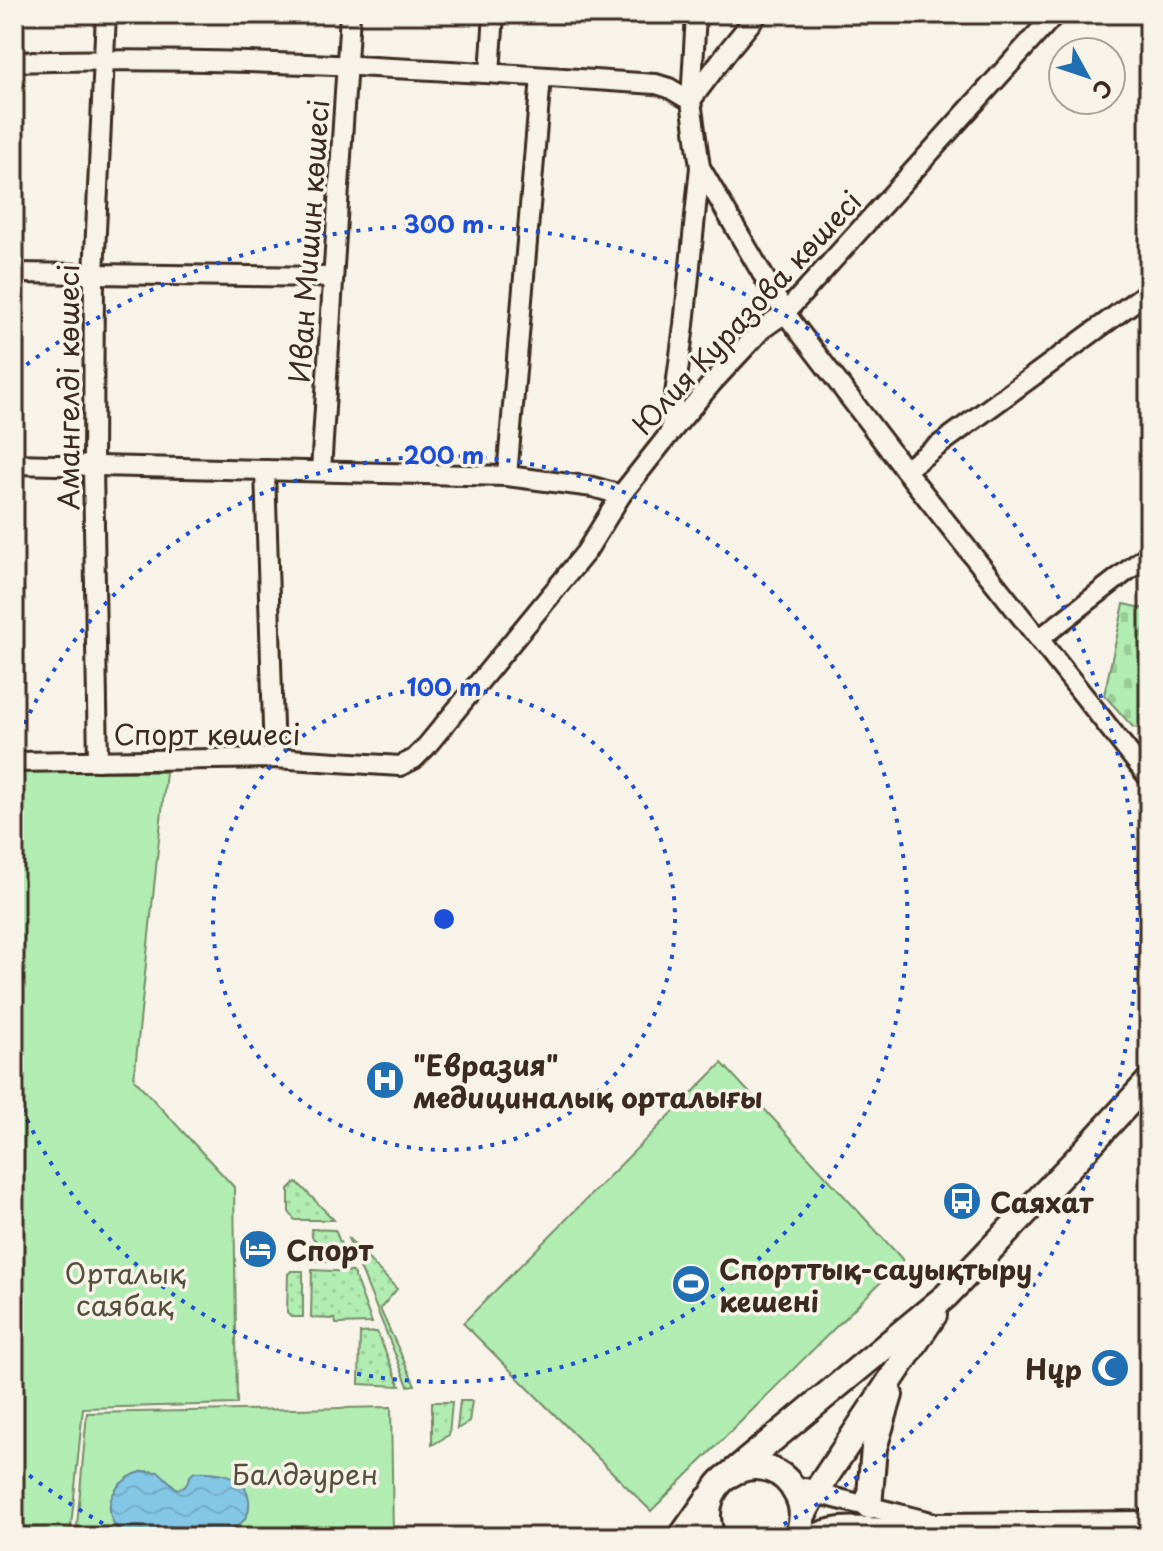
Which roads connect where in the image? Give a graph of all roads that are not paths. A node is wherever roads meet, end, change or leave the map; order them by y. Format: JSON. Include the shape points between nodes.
{"nodes":[{"id":1,"x":106,"y":14,"type":"edge"},
{"id":2,"x":350,"y":14,"type":"edge"},
{"id":3,"x":494,"y":14,"type":"edge"},
{"id":4,"x":696,"y":14,"type":"edge"},
{"id":5,"x":758,"y":14,"type":"edge"},
{"id":6,"x":1055,"y":14,"type":"edge"},
{"id":7,"x":104,"y":59,"type":"junction"},
{"id":8,"x":14,"y":62,"type":"edge"},
{"id":9,"x":348,"y":64,"type":"junction"},
{"id":10,"x":490,"y":73,"type":"junction"},
{"id":11,"x":541,"y":77,"type":"junction"},
{"id":12,"x":691,"y":101,"type":"junction"},
{"id":13,"x":700,"y":167,"type":"junction"},
{"id":14,"x":14,"y":273,"type":"edge"},
{"id":15,"x":94,"y":275,"type":"junction"},
{"id":16,"x":333,"y":277,"type":"junction"},
{"id":17,"x":1149,"y":291,"type":"edge"},
{"id":18,"x":785,"y":313,"type":"junction"},
{"id":19,"x":670,"y":433,"type":"junction"},
{"id":20,"x":14,"y":464,"type":"edge"},
{"id":21,"x":93,"y":467,"type":"junction"},
{"id":22,"x":265,"y":470,"type":"junction"},
{"id":23,"x":905,"y":470,"type":"junction"},
{"id":24,"x":321,"y":471,"type":"junction"},
{"id":25,"x":507,"y":476,"type":"junction"},
{"id":26,"x":621,"y":495,"type":"junction"},
{"id":27,"x":1149,"y":554,"type":"edge"},
{"id":28,"x":1039,"y":639,"type":"junction"},
{"id":29,"x":274,"y":758,"type":"junction"},
{"id":30,"x":98,"y":761,"type":"junction"},
{"id":31,"x":14,"y":762,"type":"edge"},
{"id":32,"x":400,"y":766,"type":"joint"},
{"id":33,"x":1149,"y":778,"type":"edge"},
{"id":34,"x":1149,"y":1081,"type":"edge"},
{"id":35,"x":946,"y":1296,"type":"junction"},
{"id":36,"x":898,"y":1371,"type":"junction"},
{"id":37,"x":732,"y":1473,"type":"junction"},
{"id":38,"x":712,"y":1494,"type":"junction"},
{"id":39,"x":869,"y":1506,"type":"junction"},
{"id":40,"x":806,"y":1517,"type":"edge"},
{"id":41,"x":1149,"y":1521,"type":"edge"},
{"id":42,"x":933,"y":1523,"type":"junction"},
{"id":43,"x":838,"y":1526,"type":"junction"},
{"id":44,"x":900,"y":1532,"type":"edge"},
{"id":45,"x":681,"y":1537,"type":"edge"},
{"id":46,"x":712,"y":1537,"type":"edge"},
{"id":47,"x":854,"y":1537,"type":"edge"}],
"edges":[{"from":1,"to":7,"type":"street","name":"Амангелді көшесі"},
{"from":2,"to":9,"type":"street","name":"Иван Мишин көшесі"},
{"from":3,"to":10,"type":"street"},
{"from":4,"to":12,"type":"street"},
{"from":5,"to":12,"type":"street"},
{"from":6,"to":18,"type":"street","name":"Юлия Куразова көшесі"},
{"from":7,"to":8,"type":"street"},
{"from":7,"to":9,"type":"street"},
{"from":7,"to":15,"type":"street","name":"Амангелді көшесі"},
{"from":9,"to":10,"type":"street"},
{"from":9,"to":16,"type":"street","name":"Иван Мишин көшесі"},
{"from":10,"to":11,"type":"street"},
{"from":11,"to":12,"type":"street","via":[[656,84]]},
{"from":11,"to":25,"type":"street"},
{"from":12,"to":13,"type":"street"},
{"from":13,"to":18,"type":"street"},
{"from":13,"to":19,"type":"street"},
{"from":14,"to":15,"type":"street"},
{"from":15,"to":16,"type":"street"},
{"from":15,"to":21,"type":"street","name":"Амангелді көшесі"},
{"from":16,"to":24,"type":"street","name":"Иван Мишин көшесі"},
{"from":17,"to":23,"type":"street"},
{"from":18,"to":19,"type":"street","name":"Юлия Куразова көшесі","via":[[762,329]]},
{"from":18,"to":23,"type":"street"},
{"from":19,"to":26,"type":"street","name":"Юлия Куразова көшесі"},
{"from":20,"to":21,"type":"street"},
{"from":21,"to":22,"type":"street"},
{"from":21,"to":30,"type":"street","name":"Амангелді көшесі"},
{"from":22,"to":24,"type":"street"},
{"from":22,"to":29,"type":"street"},
{"from":23,"to":28,"type":"street"},
{"from":24,"to":25,"type":"street"},
{"from":25,"to":26,"type":"street"},
{"from":26,"to":32,"type":"street","name":"Юлия Куразова көшесі","via":[[586,552],[425,748]]},
{"from":27,"to":28,"type":"street"},
{"from":28,"to":33,"type":"street"},
{"from":29,"to":30,"type":"street","name":"Спорт көшесі"},
{"from":29,"to":32,"type":"street","name":"Спорт көшесі"},
{"from":30,"to":31,"type":"street","name":"Спорт көшесі"},
{"from":34,"to":35,"type":"main road"},
{"from":35,"to":36,"type":"main road"},
{"from":35,"to":37,"type":"main road"},
{"from":36,"to":39,"type":"main road","via":[[874,1448]]},
{"from":36,"to":40,"type":"main road"},
{"from":37,"to":38,"type":"main road"},
{"from":37,"to":40,"type":"main road","via":[[757,1468],[780,1475],[796,1492]]},
{"from":38,"to":45,"type":"main road"},
{"from":38,"to":46,"type":"main road"},
{"from":39,"to":40,"type":"street"},
{"from":39,"to":42,"type":"street"},
{"from":40,"to":43,"type":"street"},
{"from":40,"to":43,"type":"street","via":[[817,1533]]},
{"from":41,"to":42,"type":"street"},
{"from":42,"to":44,"type":"street"},
{"from":43,"to":44,"type":"street"},
{"from":43,"to":47,"type":"street"}]}
